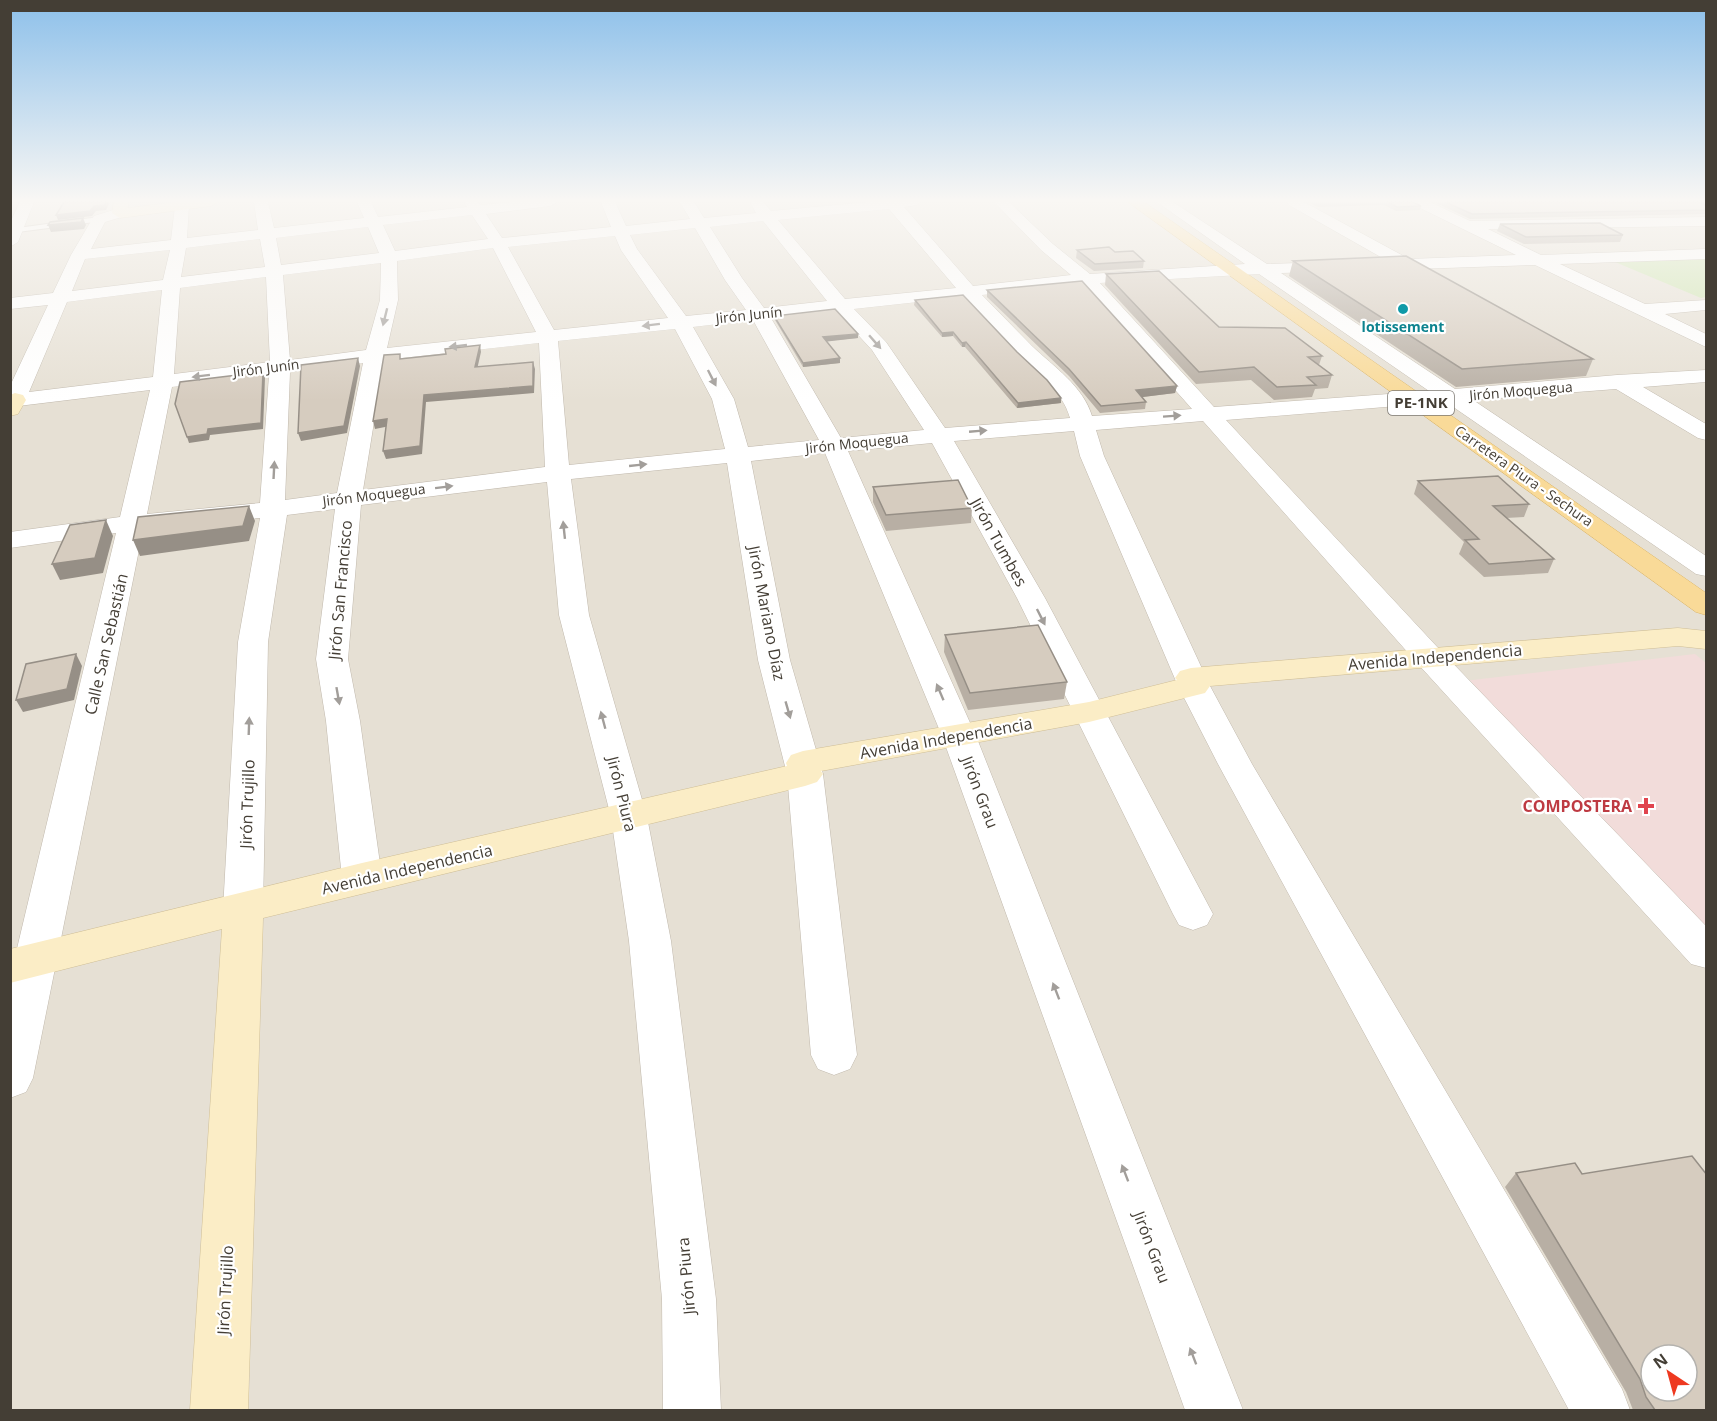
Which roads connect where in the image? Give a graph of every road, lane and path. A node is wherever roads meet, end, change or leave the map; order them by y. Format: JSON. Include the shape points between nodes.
{"nodes":[{"id":1,"x":73,"y":268,"type":"edge"},
{"id":2,"x":174,"y":268,"type":"edge"},
{"id":3,"x":295,"y":268,"type":"edge"},
{"id":4,"x":389,"y":268,"type":"edge"},
{"id":5,"x":511,"y":268,"type":"edge"},
{"id":6,"x":642,"y":268,"type":"edge"},
{"id":7,"x":727,"y":268,"type":"edge"},
{"id":8,"x":810,"y":268,"type":"edge"},
{"id":9,"x":950,"y":268,"type":"edge"},
{"id":10,"x":1073,"y":268,"type":"edge"},
{"id":11,"x":1312,"y":268,"type":"edge"},
{"id":12,"x":1414,"y":268,"type":"edge"},
{"id":13,"x":1554,"y":268,"type":"edge"},
{"id":14,"x":1232,"y":270,"type":"junction"},
{"id":15,"x":1263,"y":270,"type":"junction"},
{"id":16,"x":274,"y":271,"type":"junction"},
{"id":17,"x":1086,"y":279,"type":"junction"},
{"id":18,"x":1438,"y":282,"type":"edge"},
{"id":19,"x":171,"y":284,"type":"junction"},
{"id":20,"x":968,"y":291,"type":"junction"},
{"id":21,"x":61,"y":298,"type":"junction"},
{"id":22,"x":10,"y":304,"type":"edge"},
{"id":23,"x":840,"y":305,"type":"junction"},
{"id":24,"x":1707,"y":305,"type":"edge"},
{"id":25,"x":1644,"y":311,"type":"junction"},
{"id":26,"x":759,"y":314,"type":"junction"},
{"id":27,"x":680,"y":321,"type":"junction"},
{"id":28,"x":548,"y":337,"type":"junction"},
{"id":29,"x":1707,"y":341,"type":"edge"},
{"id":30,"x":375,"y":355,"type":"junction"},
{"id":31,"x":280,"y":366,"type":"junction"},
{"id":32,"x":1590,"y":366,"type":"dead end"},
{"id":33,"x":1707,"y":376,"type":"edge"},
{"id":34,"x":163,"y":381,"type":"junction"},
{"id":35,"x":1620,"y":383,"type":"junction"},
{"id":36,"x":1453,"y":397,"type":"junction"},
{"id":37,"x":1416,"y":400,"type":"junction"},
{"id":38,"x":12,"y":404,"type":"edge"},
{"id":39,"x":1209,"y":413,"type":"junction"},
{"id":40,"x":1083,"y":423,"type":"junction"},
{"id":41,"x":1707,"y":433,"type":"edge"},
{"id":42,"x":939,"y":435,"type":"junction"},
{"id":43,"x":834,"y":446,"type":"junction"},
{"id":44,"x":738,"y":455,"type":"junction"},
{"id":45,"x":558,"y":473,"type":"junction"},
{"id":46,"x":349,"y":498,"type":"junction"},
{"id":47,"x":272,"y":509,"type":"junction"},
{"id":48,"x":133,"y":524,"type":"junction"},
{"id":49,"x":10,"y":540,"type":"edge"},
{"id":50,"x":1707,"y":568,"type":"edge"},
{"id":51,"x":1707,"y":606,"type":"edge"},
{"id":52,"x":1707,"y":620,"type":"edge"},
{"id":53,"x":1692,"y":638,"type":"edge"},
{"id":54,"x":1429,"y":657,"type":"junction"},
{"id":55,"x":1193,"y":682,"type":"junction"},
{"id":56,"x":1089,"y":712,"type":"junction"},
{"id":57,"x":959,"y":736,"type":"junction"},
{"id":58,"x":804,"y":769,"type":"junction"},
{"id":59,"x":629,"y":817,"type":"junction"},
{"id":60,"x":362,"y":878,"type":"junction"},
{"id":61,"x":243,"y":910,"type":"junction"},
{"id":62,"x":1193,"y":914,"type":"dead end"},
{"id":63,"x":1707,"y":952,"type":"edge"},
{"id":64,"x":23,"y":963,"type":"edge"},
{"id":65,"x":834,"y":1055,"type":"dead end"},
{"id":66,"x":10,"y":1078,"type":"edge"},
{"id":67,"x":219,"y":1410,"type":"edge"},
{"id":68,"x":692,"y":1410,"type":"edge"},
{"id":69,"x":1214,"y":1410,"type":"edge"},
{"id":70,"x":1601,"y":1410,"type":"edge"}],
"edges":[{"from":1,"to":21,"type":"street"},
{"from":2,"to":19,"type":"street","name":"Calle San Sebastián"},
{"from":3,"to":16,"type":"street"},
{"from":4,"to":30,"type":"street","name":"Jirón San Francisco","one_way":true,"via":[[389,300]]},
{"from":5,"to":28,"type":"street","name":"Jirón Piura"},
{"from":6,"to":27,"type":"street","name":"Jirón Mariano Díaz"},
{"from":7,"to":26,"type":"street","name":"Jirón Grau"},
{"from":8,"to":23,"type":"street","name":"Jirón Tumbes"},
{"from":9,"to":20,"type":"street"},
{"from":10,"to":17,"type":"street"},
{"from":11,"to":15,"type":"street","name":"Jirón Junín"},
{"from":12,"to":18,"type":"street"},
{"from":13,"to":25,"type":"street"},
{"from":14,"to":15,"type":"street","name":"Jirón Junín"},
{"from":14,"to":17,"type":"street","name":"Jirón Junín"},
{"from":14,"to":37,"type":"main road","name":"Carretera Piura - Sechura","number":"PE-1NK"},
{"from":15,"to":36,"type":"street"},
{"from":16,"to":19,"type":"street"},
{"from":16,"to":31,"type":"street","name":"Jirón Trujillo"},
{"from":17,"to":20,"type":"street","name":"Jirón Junín"},
{"from":17,"to":39,"type":"street"},
{"from":19,"to":21,"type":"street"},
{"from":19,"to":34,"type":"street","name":"Calle San Sebastián"},
{"from":20,"to":23,"type":"street","name":"Jirón Junín"},
{"from":20,"to":40,"type":"street","via":[[1053,374],[1078,407]]},
{"from":21,"to":22,"type":"street"},
{"from":21,"to":38,"type":"street"},
{"from":23,"to":26,"type":"street","name":"Jirón Junín"},
{"from":23,"to":42,"type":"street","name":"Jirón Tumbes","one_way":true,"via":[[879,346]]},
{"from":24,"to":25,"type":"street"},
{"from":25,"to":29,"type":"street"},
{"from":26,"to":27,"type":"street","name":"Jirón Junín"},
{"from":26,"to":43,"type":"street","name":"Jirón Grau"},
{"from":27,"to":28,"type":"street","name":"Jirón Junín","one_way":true},
{"from":27,"to":44,"type":"street","name":"Jirón Mariano Díaz","one_way":true,"via":[[723,399]]},
{"from":28,"to":30,"type":"street","name":"Jirón Junín","one_way":true},
{"from":28,"to":45,"type":"street","name":"Jirón Piura"},
{"from":30,"to":31,"type":"street","name":"Jirón Junín"},
{"from":30,"to":46,"type":"street","name":"Jirón San Francisco"},
{"from":31,"to":34,"type":"street","name":"Jirón Junín","one_way":true},
{"from":47,"to":31,"type":"street","name":"Jirón Trujillo","one_way":true},
{"from":32,"to":35,"type":"street"},
{"from":33,"to":35,"type":"street","name":"Jirón Moquegua"},
{"from":34,"to":38,"type":"street","name":"Jirón Junín"},
{"from":34,"to":48,"type":"street","name":"Calle San Sebastián"},
{"from":35,"to":36,"type":"street","name":"Jirón Moquegua"},
{"from":35,"to":41,"type":"street"},
{"from":36,"to":37,"type":"street","name":"Jirón Moquegua"},
{"from":36,"to":50,"type":"street"},
{"from":37,"to":39,"type":"street","name":"Jirón Moquegua"},
{"from":37,"to":51,"type":"main road","name":"Carretera Piura - Sechura","number":"PE-1NK"},
{"from":40,"to":39,"type":"street","name":"Jirón Moquegua","one_way":true},
{"from":39,"to":54,"type":"street"},
{"from":42,"to":40,"type":"street","name":"Jirón Moquegua","one_way":true},
{"from":40,"to":55,"type":"street","via":[[1092,456]]},
{"from":42,"to":43,"type":"street","name":"Jirón Moquegua"},
{"from":42,"to":56,"type":"street","name":"Jirón Tumbes","one_way":true,"via":[[1031,598]]},
{"from":43,"to":44,"type":"street","name":"Jirón Moquegua"},
{"from":57,"to":43,"type":"street","name":"Jirón Grau","one_way":true},
{"from":45,"to":44,"type":"street","name":"Jirón Moquegua","one_way":true},
{"from":44,"to":58,"type":"street","name":"Jirón Mariano Díaz","one_way":true,"via":[[774,660]]},
{"from":46,"to":45,"type":"street","name":"Jirón Moquegua","one_way":true},
{"from":59,"to":45,"type":"street","name":"Jirón Piura","one_way":true,"via":[[574,615]]},
{"from":46,"to":47,"type":"street","name":"Jirón Moquegua"},
{"from":46,"to":60,"type":"street","name":"Jirón San Francisco","one_way":true,"via":[[332,659]]},
{"from":47,"to":48,"type":"street","name":"Jirón Moquegua"},
{"from":61,"to":47,"type":"street","name":"Jirón Trujillo","one_way":true,"via":[[253,642]]},
{"from":48,"to":49,"type":"street","name":"Jirón Moquegua"},
{"from":48,"to":64,"type":"street","name":"Calle San Sebastián"},
{"from":52,"to":53,"type":"street","name":"Avenida Independencia"},
{"from":53,"to":54,"type":"street","name":"Avenida Independencia"},
{"from":54,"to":55,"type":"street","name":"Avenida Independencia"},
{"from":54,"to":63,"type":"street"},
{"from":55,"to":56,"type":"street","name":"Avenida Independencia"},
{"from":55,"to":70,"type":"street","via":[[1235,764]]},
{"from":56,"to":57,"type":"street","name":"Avenida Independencia"},
{"from":56,"to":62,"type":"street","name":"Jirón Tumbes"},
{"from":57,"to":58,"type":"street","name":"Avenida Independencia"},
{"from":69,"to":57,"type":"street","name":"Jirón Grau","one_way":true},
{"from":58,"to":59,"type":"street","name":"Avenida Independencia"},
{"from":58,"to":65,"type":"street","name":"Jirón Mariano Díaz"},
{"from":59,"to":60,"type":"street","name":"Avenida Independencia"},
{"from":59,"to":68,"type":"street","name":"Jirón Piura","via":[[650,941],[689,1299]]},
{"from":60,"to":61,"type":"street","name":"Avenida Independencia"},
{"from":61,"to":64,"type":"street","name":"Avenida Independencia"},
{"from":61,"to":67,"type":"street","name":"Jirón Trujillo"},
{"from":64,"to":66,"type":"street","name":"Calle San Sebastián"}]}
